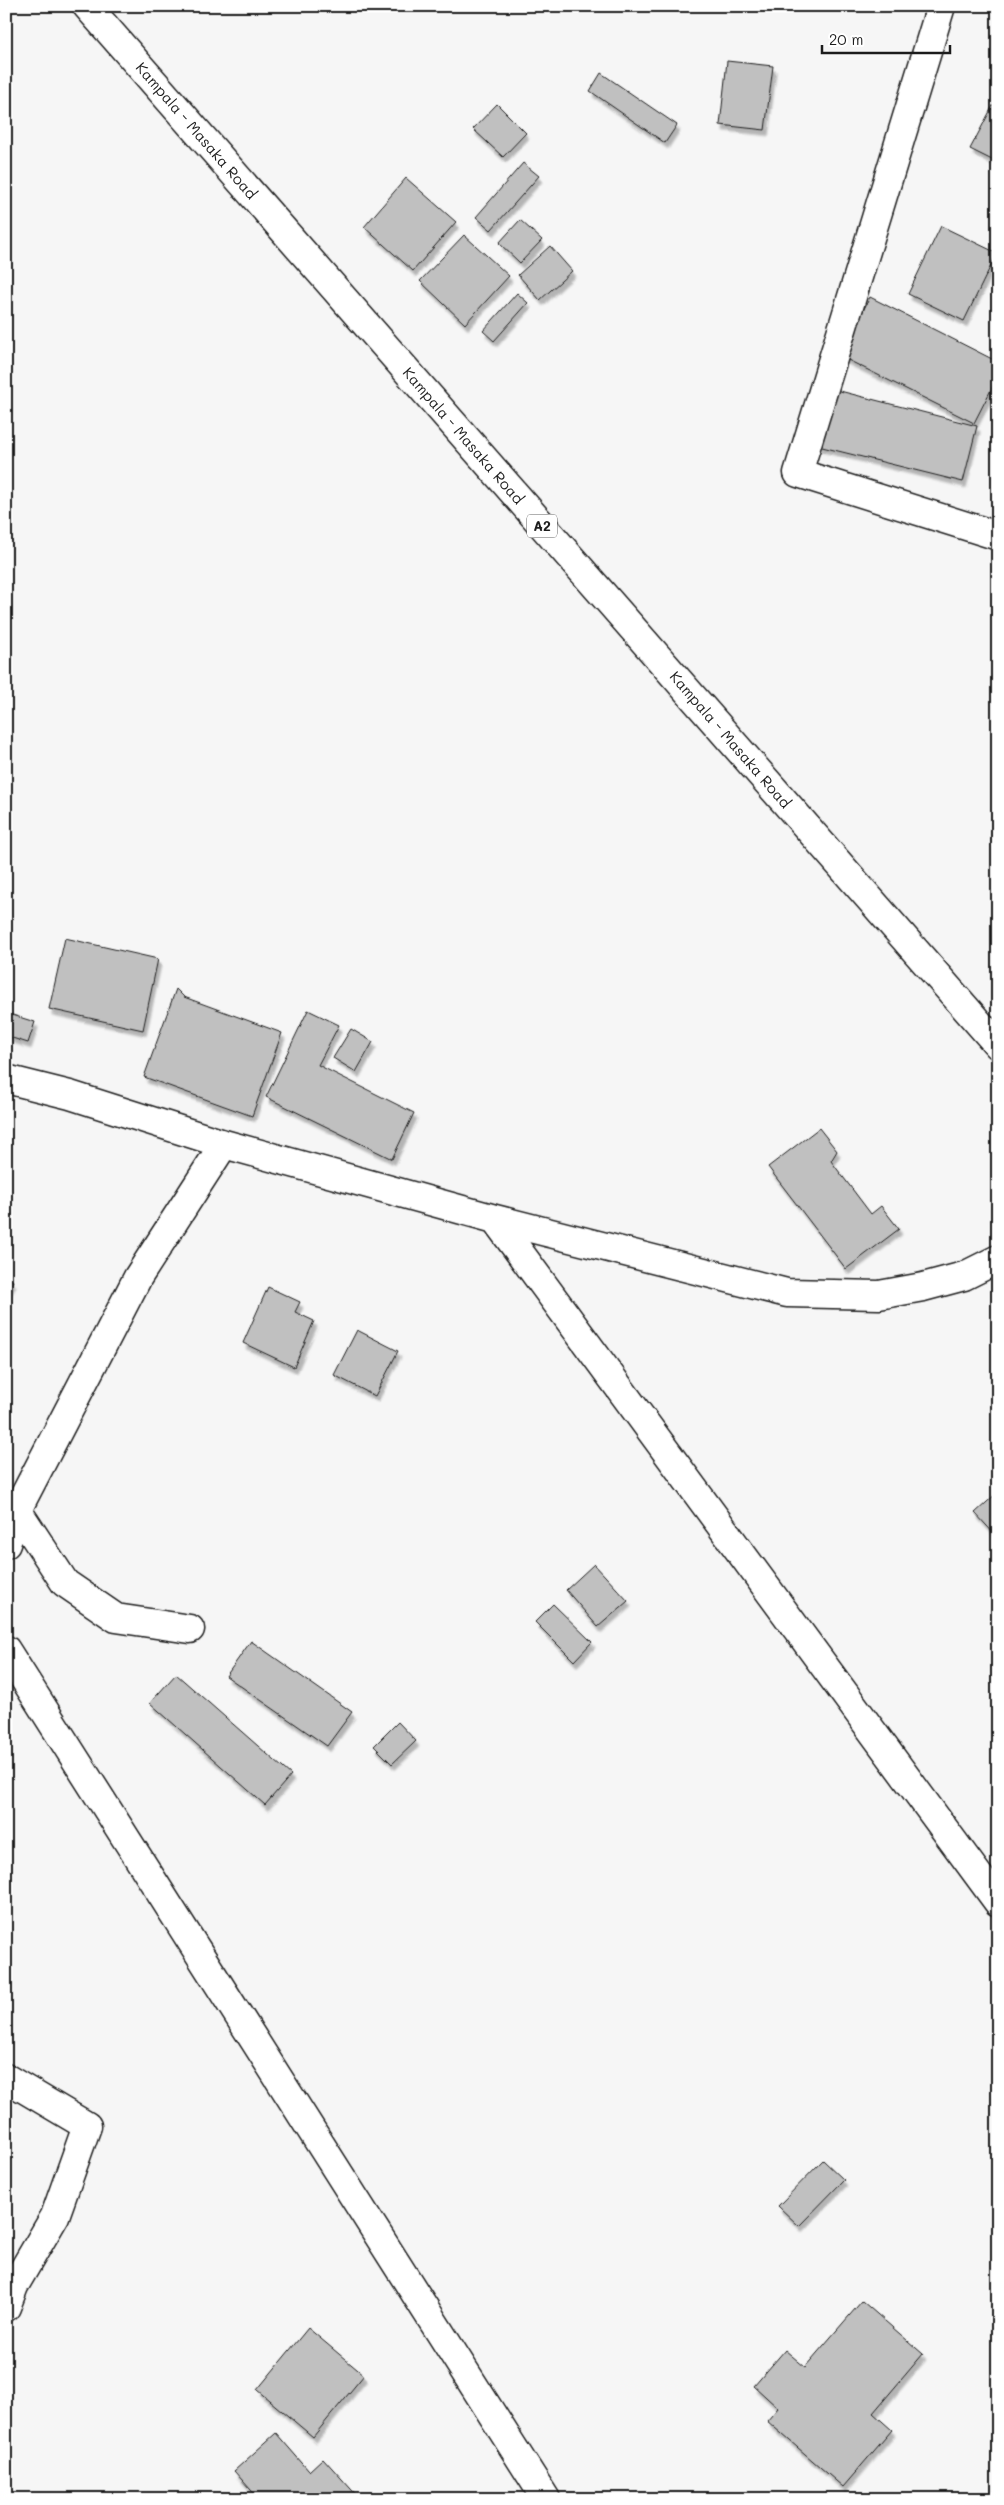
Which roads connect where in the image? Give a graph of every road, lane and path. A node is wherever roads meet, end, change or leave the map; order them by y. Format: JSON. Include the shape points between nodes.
{"nodes":[{"id":1,"x":86,"y":6,"type":"edge"},
{"id":2,"x":942,"y":6,"type":"edge"},
{"id":3,"x":998,"y":536,"type":"edge"},
{"id":4,"x":998,"y":1045,"type":"edge"},
{"id":5,"x":6,"y":1079,"type":"edge"},
{"id":6,"x":224,"y":1144,"type":"junction"},
{"id":7,"x":495,"y":1218,"type":"junction"},
{"id":8,"x":998,"y":1259,"type":"edge"},
{"id":9,"x":17,"y":1510,"type":"junction"},
{"id":10,"x":6,"y":1544,"type":"edge"},
{"id":11,"x":190,"y":1628,"type":"dead end"},
{"id":12,"x":6,"y":1650,"type":"edge"},
{"id":13,"x":998,"y":1902,"type":"edge"},
{"id":14,"x":6,"y":2078,"type":"edge"},
{"id":15,"x":6,"y":2306,"type":"edge"},
{"id":16,"x":522,"y":2463,"type":"junction"},
{"id":17,"x":528,"y":2499,"type":"edge"},
{"id":18,"x":546,"y":2499,"type":"edge"}],
"edges":[{"from":1,"to":4,"type":"street","name":"Kampala - Masaka Road","number":"A2"},
{"from":2,"to":3,"type":"street","via":[[798,473]]},
{"from":5,"to":6,"type":"street","via":[[70,1095]]},
{"from":6,"to":7,"type":"street"},
{"from":6,"to":9,"type":"street","via":[[138,1277]]},
{"from":7,"to":8,"type":"street","via":[[787,1292],[879,1295],[964,1276]]},
{"from":7,"to":13,"type":"street"},
{"from":9,"to":10,"type":"street"},
{"from":9,"to":11,"type":"street","via":[[65,1583],[116,1618]]},
{"from":12,"to":16,"type":"street"},
{"from":14,"to":15,"type":"street","via":[[87,2126],[55,2216],[14,2286]]},
{"from":16,"to":17,"type":"street"},
{"from":16,"to":18,"type":"street"}]}
